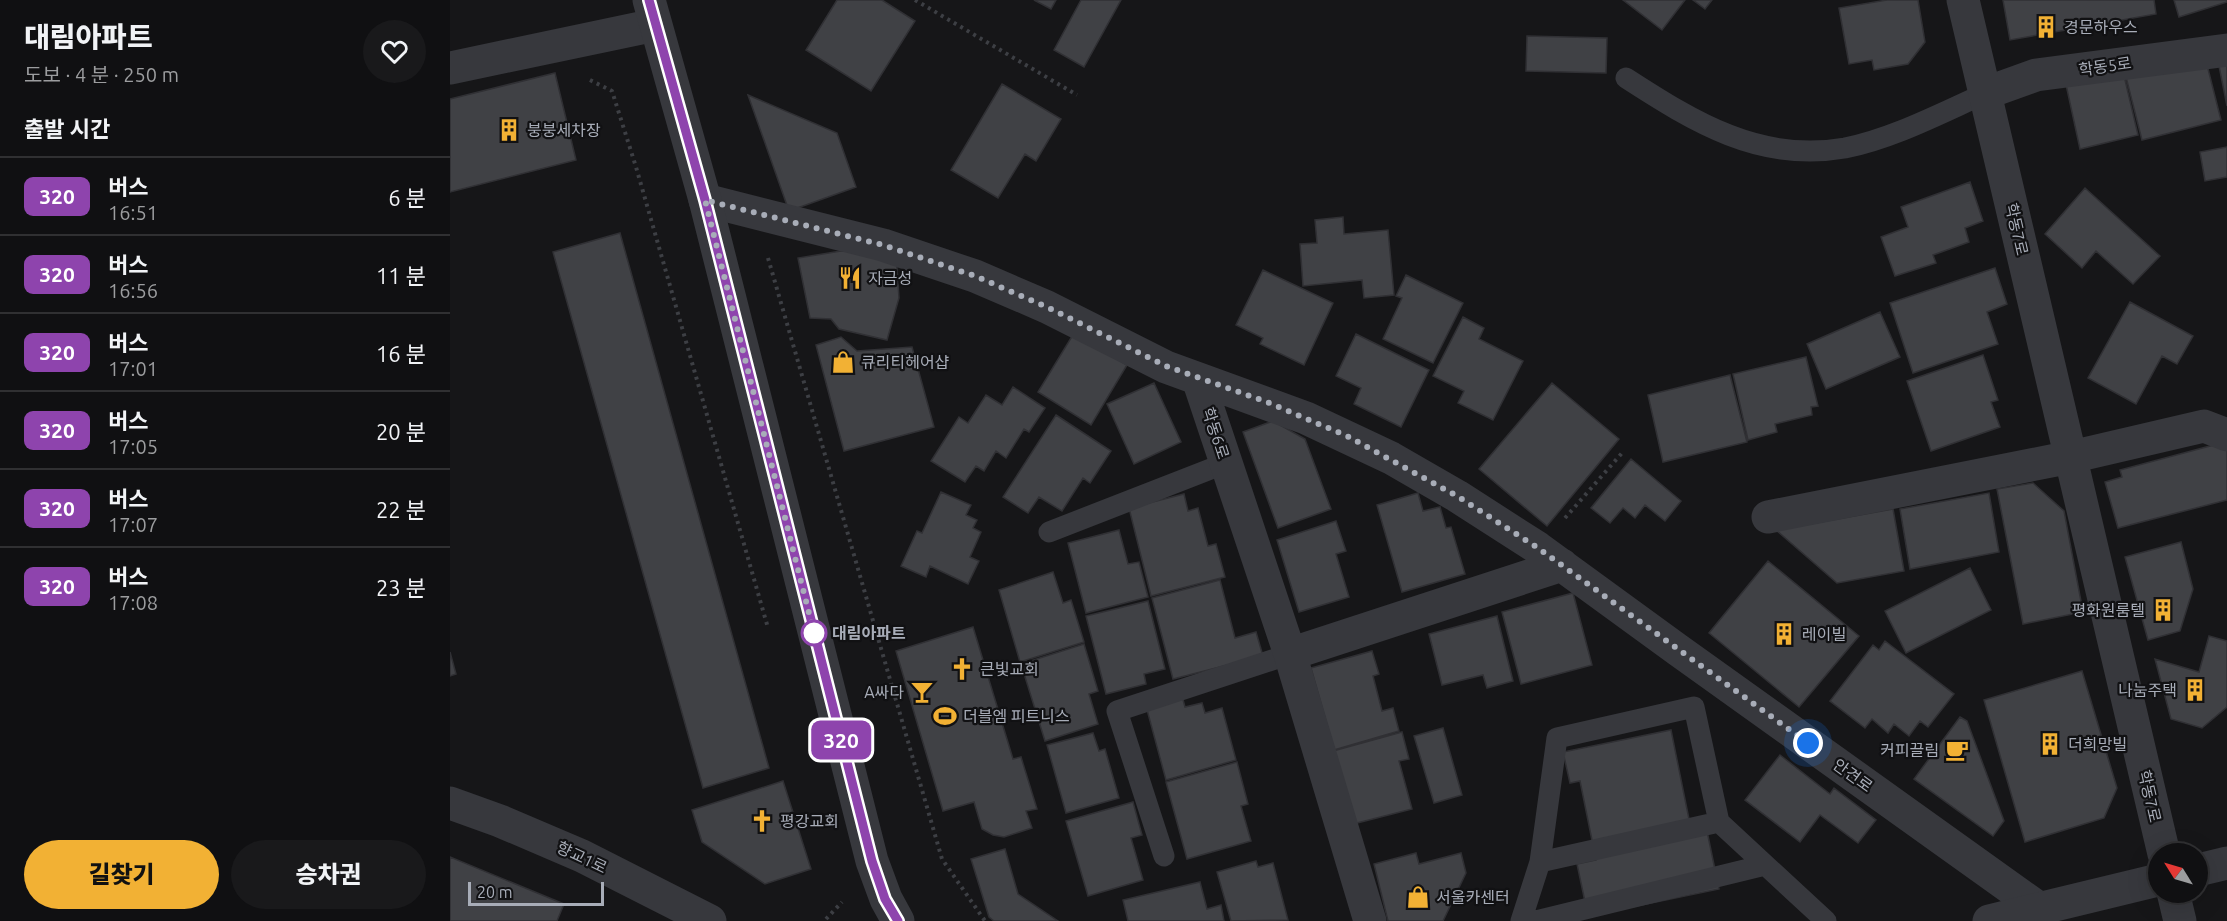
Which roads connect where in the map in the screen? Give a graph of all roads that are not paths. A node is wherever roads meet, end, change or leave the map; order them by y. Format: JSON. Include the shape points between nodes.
{"nodes":[{"id":1,"x":1963,"y":0,"type":"edge"},
{"id":2,"x":652,"y":13,"type":"edge"},
{"id":3,"x":2227,"y":50,"type":"edge"},
{"id":4,"x":450,"y":68,"type":"edge"},
{"id":5,"x":1626,"y":78,"type":"dead end"},
{"id":6,"x":1986,"y":93,"type":"junction"},
{"id":7,"x":705,"y":200,"type":"junction"},
{"id":8,"x":1198,"y":379,"type":"junction"},
{"id":9,"x":2227,"y":435,"type":"edge"},
{"id":10,"x":2071,"y":457,"type":"junction"},
{"id":11,"x":1226,"y":463,"type":"junction"},
{"id":12,"x":1768,"y":517,"type":"dead end"},
{"id":13,"x":1049,"y":532,"type":"dead end"},
{"id":14,"x":1550,"y":556,"type":"junction"},
{"id":15,"x":1290,"y":654,"type":"junction"},
{"id":16,"x":450,"y":803,"type":"edge"},
{"id":17,"x":1719,"y":822,"type":"junction"},
{"id":18,"x":2161,"y":843,"type":"edge"},
{"id":19,"x":1164,"y":856,"type":"dead end"},
{"id":20,"x":1540,"y":862,"type":"junction"},
{"id":21,"x":2227,"y":863,"type":"edge"},
{"id":22,"x":1765,"y":865,"type":"junction"},
{"id":23,"x":2208,"y":868,"type":"edge"},
{"id":24,"x":2148,"y":882,"type":"edge"},
{"id":25,"x":2176,"y":903,"type":"edge"},
{"id":26,"x":2040,"y":909,"type":"junction"},
{"id":27,"x":710,"y":921,"type":"edge"},
{"id":28,"x":898,"y":921,"type":"edge"},
{"id":29,"x":1370,"y":921,"type":"edge"},
{"id":30,"x":1521,"y":921,"type":"edge"},
{"id":31,"x":1536,"y":921,"type":"edge"},
{"id":32,"x":1826,"y":921,"type":"edge"},
{"id":33,"x":1989,"y":921,"type":"edge"},
{"id":34,"x":2180,"y":921,"type":"edge"}],
"edges":[{"from":1,"to":6,"type":"street","name":"학동7로"},
{"from":2,"to":4,"type":"street"},
{"from":2,"to":7,"type":"street"},
{"from":3,"to":6,"type":"street","name":"학동5로","via":[[2036,75]]},
{"from":5,"to":6,"type":"lane","via":[[1719,133],[1792,150],[1829,149],[1880,138]]},
{"from":6,"to":10,"type":"street","name":"학동7로"},
{"from":7,"to":8,"type":"street","via":[[883,245],[975,276]]},
{"from":7,"to":28,"type":"street","via":[[872,861],[885,899]]},
{"from":8,"to":11,"type":"street","name":"학동6로"},
{"from":8,"to":14,"type":"street","name":"안견로","via":[[1267,402],[1347,436],[1457,496]]},
{"from":9,"to":10,"type":"street","via":[[2204,426]]},
{"from":10,"to":12,"type":"street"},
{"from":10,"to":18,"type":"street","name":"학동7로"},
{"from":11,"to":13,"type":"lane"},
{"from":11,"to":15,"type":"street","name":"학동6로"},
{"from":14,"to":15,"type":"street"},
{"from":14,"to":26,"type":"street","name":"안견로"},
{"from":15,"to":19,"type":"lane","via":[[1117,711]]},
{"from":15,"to":29,"type":"street","name":"학동6로"},
{"from":16,"to":27,"type":"street","name":"향교1로","via":[[582,856]]},
{"from":17,"to":20,"type":"lane"},
{"from":17,"to":20,"type":"lane","via":[[1694,707],[1557,738]]},
{"from":17,"to":22,"type":"lane"},
{"from":20,"to":30,"type":"lane"},
{"from":21,"to":23,"type":"street"},
{"from":22,"to":31,"type":"lane"},
{"from":22,"to":32,"type":"lane"},
{"from":24,"to":26,"type":"street"},
{"from":25,"to":34,"type":"street"},
{"from":26,"to":33,"type":"street"}]}
